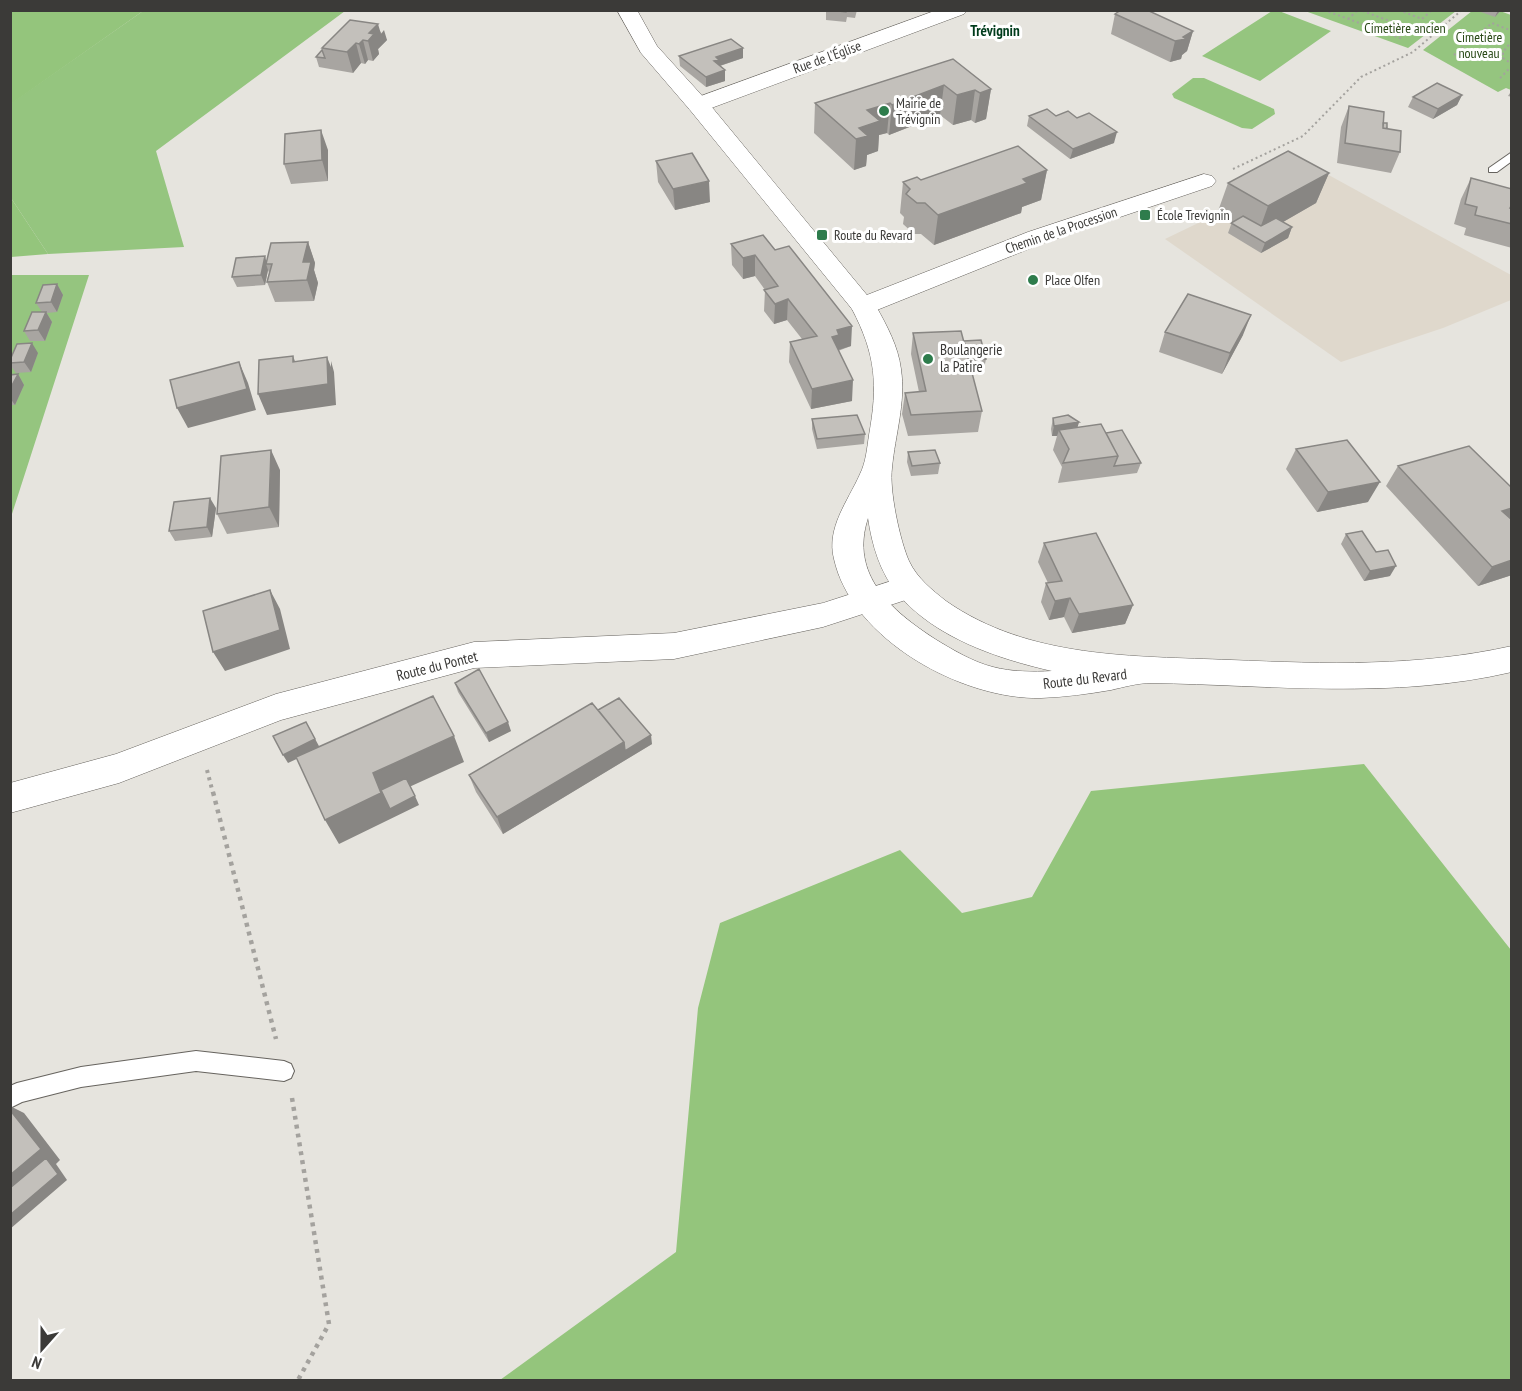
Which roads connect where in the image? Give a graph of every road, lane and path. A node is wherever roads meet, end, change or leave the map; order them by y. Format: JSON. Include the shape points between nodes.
{"nodes":[{"id":1,"x":627,"y":10,"type":"edge"},
{"id":2,"x":957,"y":10,"type":"edge"},
{"id":3,"x":1324,"y":10,"type":"edge"},
{"id":4,"x":1359,"y":10,"type":"edge"},
{"id":5,"x":1432,"y":10,"type":"edge"},
{"id":6,"x":1462,"y":10,"type":"edge"},
{"id":7,"x":1400,"y":11,"type":"edge"},
{"id":8,"x":1348,"y":19,"type":"junction"},
{"id":9,"x":1512,"y":31,"type":"edge"},
{"id":10,"x":1512,"y":41,"type":"edge"},
{"id":11,"x":1454,"y":55,"type":"dead end"},
{"id":12,"x":1512,"y":65,"type":"edge"},
{"id":13,"x":1500,"y":78,"type":"dead end"},
{"id":14,"x":699,"y":105,"type":"junction"},
{"id":15,"x":1512,"y":155,"type":"edge"},
{"id":16,"x":1493,"y":170,"type":"dead end"},
{"id":17,"x":1204,"y":180,"type":"joint"},
{"id":18,"x":863,"y":306,"type":"junction"},
{"id":19,"x":877,"y":469,"type":"junction"},
{"id":20,"x":910,"y":587,"type":"junction"},
{"id":21,"x":869,"y":602,"type":"junction"},
{"id":22,"x":1512,"y":659,"type":"edge"},
{"id":23,"x":1145,"y":670,"type":"junction"},
{"id":24,"x":10,"y":798,"type":"edge"},
{"id":25,"x":284,"y":1071,"type":"dead end"},
{"id":26,"x":10,"y":1098,"type":"edge"}],
"edges":[{"from":1,"to":14,"type":"main road","name":"Route du Revard","via":[[648,49]]},
{"from":2,"to":14,"type":"main road","name":"Rue de l'Église"},
{"from":3,"to":8,"type":"path"},
{"from":4,"to":8,"type":"path"},
{"from":4,"to":8,"type":"path","via":[[1411,29],[1400,38]]},
{"from":5,"to":7,"type":"path","via":[[1422,19]]},
{"from":6,"to":17,"type":"path","via":[[1413,52],[1361,77],[1303,136]]},
{"from":9,"to":11,"type":"path","via":[[1492,24]]},
{"from":10,"to":12,"type":"path","via":[[1503,52],[1503,58]]},
{"from":12,"to":13,"type":"path"},
{"from":14,"to":18,"type":"main road","name":"Route du Revard"},
{"from":15,"to":16,"type":"lane"},
{"from":17,"to":18,"type":"main road","name":"Chemin de la Procession","via":[[1037,237]]},
{"from":18,"to":19,"type":"main road","name":"Route du Revard","via":[[881,337],[890,370],[890,403]]},
{"from":19,"to":20,"type":"main road","name":"Route du Revard","via":[[890,549]]},
{"from":19,"to":21,"type":"main road","name":"Route du Revard","via":[[856,510],[847,546],[853,570]]},
{"from":20,"to":21,"type":"main road","name":"Route du Pontet"},
{"from":20,"to":23,"type":"main road","name":"Route du Revard","via":[[940,612],[1009,647],[1063,660]]},
{"from":21,"to":23,"type":"main road","name":"Route du Revard","via":[[916,644],[963,669],[1002,682],[1040,686]]},
{"from":21,"to":24,"type":"main road","name":"Route du Pontet","via":[[674,646],[474,655],[276,708],[119,768]]},
{"from":22,"to":23,"type":"main road","name":"Route du Revard","via":[[1477,669],[1359,677]]},
{"from":25,"to":26,"type":"lane","via":[[196,1061],[81,1077]]}]}
